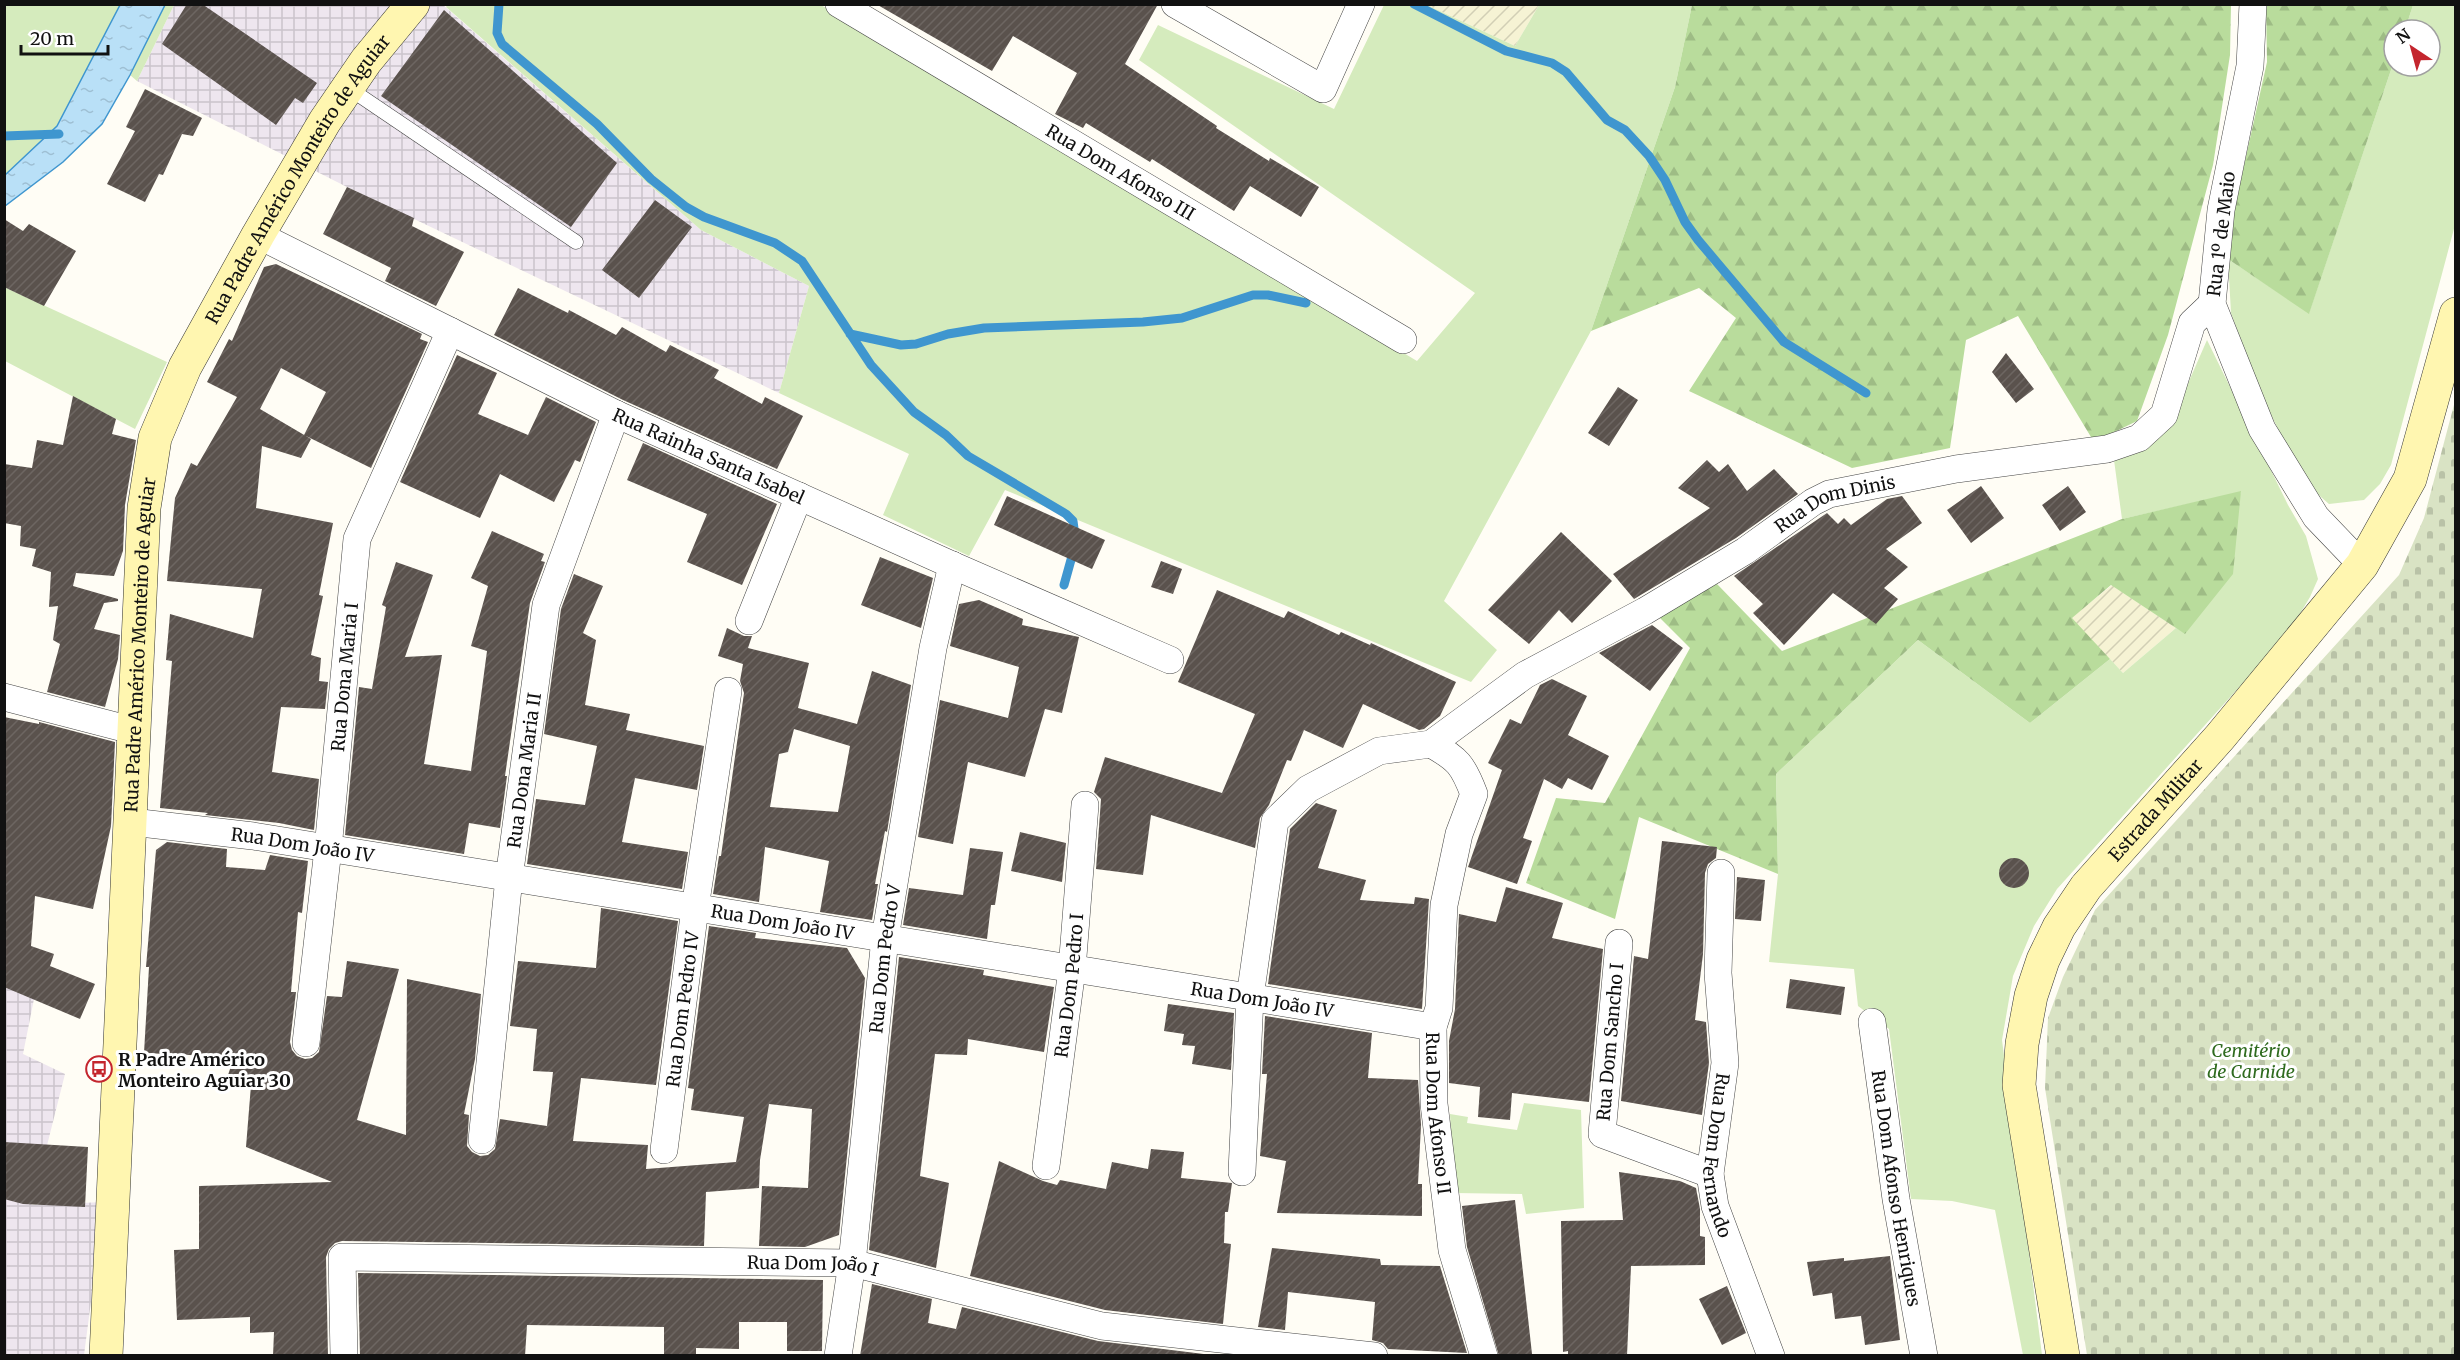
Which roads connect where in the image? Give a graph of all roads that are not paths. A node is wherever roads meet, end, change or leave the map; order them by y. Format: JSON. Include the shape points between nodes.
{"nodes":[{"id":1,"x":412,"y":4,"type":"edge"},
{"id":2,"x":839,"y":4,"type":"edge"},
{"id":3,"x":1175,"y":4,"type":"edge"},
{"id":4,"x":1361,"y":4,"type":"edge"},
{"id":5,"x":2253,"y":4,"type":"edge"},
{"id":6,"x":347,"y":87,"type":"junction"},
{"id":7,"x":258,"y":235,"type":"junction"},
{"id":8,"x":576,"y":242,"type":"dead end"},
{"id":9,"x":2212,"y":304,"type":"junction"},
{"id":10,"x":2456,"y":314,"type":"edge"},
{"id":11,"x":450,"y":331,"type":"junction"},
{"id":12,"x":1403,"y":340,"type":"dead end"},
{"id":13,"x":616,"y":414,"type":"junction"},
{"id":14,"x":799,"y":496,"type":"junction"},
{"id":15,"x":2362,"y":565,"type":"junction"},
{"id":16,"x":952,"y":566,"type":"junction"},
{"id":17,"x":748,"y":621,"type":"dead end"},
{"id":18,"x":1170,"y":660,"type":"dead end"},
{"id":19,"x":729,"y":691,"type":"dead end"},
{"id":20,"x":4,"y":697,"type":"edge"},
{"id":21,"x":135,"y":731,"type":"junction"},
{"id":22,"x":1431,"y":744,"type":"junction"},
{"id":23,"x":1085,"y":805,"type":"dead end"},
{"id":24,"x":132,"y":822,"type":"junction"},
{"id":25,"x":328,"y":849,"type":"junction"},
{"id":26,"x":1721,"y":873,"type":"dead end"},
{"id":27,"x":508,"y":878,"type":"junction"},
{"id":28,"x":695,"y":908,"type":"junction"},
{"id":29,"x":885,"y":938,"type":"junction"},
{"id":30,"x":1619,"y":943,"type":"dead end"},
{"id":31,"x":1072,"y":969,"type":"junction"},
{"id":32,"x":1250,"y":997,"type":"junction"},
{"id":33,"x":1872,"y":1022,"type":"dead end"},
{"id":34,"x":1432,"y":1026,"type":"junction"},
{"id":35,"x":306,"y":1043,"type":"dead end"},
{"id":36,"x":482,"y":1140,"type":"dead end"},
{"id":37,"x":664,"y":1150,"type":"dead end"},
{"id":38,"x":1046,"y":1166,"type":"dead end"},
{"id":39,"x":1242,"y":1172,"type":"dead end"},
{"id":40,"x":1710,"y":1173,"type":"junction"},
{"id":41,"x":852,"y":1263,"type":"junction"},
{"id":42,"x":106,"y":1356,"type":"edge"},
{"id":43,"x":344,"y":1356,"type":"edge"},
{"id":44,"x":838,"y":1356,"type":"edge"},
{"id":45,"x":1374,"y":1356,"type":"edge"},
{"id":46,"x":1484,"y":1356,"type":"edge"},
{"id":47,"x":1771,"y":1356,"type":"edge"},
{"id":48,"x":1924,"y":1356,"type":"edge"},
{"id":49,"x":2063,"y":1356,"type":"edge"}],
"edges":[{"from":1,"to":6,"type":"street","name":"Rua Padre Américo Monteiro de Aguiar"},
{"from":2,"to":12,"type":"street","name":"Rua Dom Afonso III"},
{"from":3,"to":4,"type":"street","via":[[1323,89]]},
{"from":5,"to":9,"type":"street","name":"Rua 1º de Maio","via":[[2250,66],[2221,210]]},
{"from":6,"to":7,"type":"street","name":"Rua Padre Américo Monteiro de Aguiar"},
{"from":6,"to":8,"type":"lane"},
{"from":7,"to":11,"type":"street","name":"Rua Rainha Santa Isabel"},
{"from":7,"to":21,"type":"street","name":"Rua Padre Américo Monteiro de Aguiar","via":[[185,367],[155,438],[144,508]]},
{"from":9,"to":15,"type":"street","name":"Rua 1º de Maio","via":[[2262,429],[2316,517]]},
{"from":9,"to":22,"type":"street","name":"Rua Dom Dinis","via":[[2192,323],[2164,415],[2139,438],[2107,449],[1956,469],[1829,494],[1745,551],[1645,611],[1525,675]]},
{"from":10,"to":15,"type":"street","name":"Estrada Militar","via":[[2409,479]]},
{"from":11,"to":13,"type":"street","name":"Rua Rainha Santa Isabel"},
{"from":11,"to":25,"type":"street","name":"Rua Dona Maria I","via":[[357,539]]},
{"from":13,"to":14,"type":"street","name":"Rua Rainha Santa Isabel"},
{"from":13,"to":27,"type":"street","name":"Rua Dona Maria II","via":[[546,605]]},
{"from":14,"to":16,"type":"street","name":"Rua Rainha Santa Isabel"},
{"from":14,"to":17,"type":"street"},
{"from":15,"to":49,"type":"street","name":"Estrada Militar","via":[[2220,737],[2086,887],[2043,960],[2031,996],[2019,1085]]},
{"from":16,"to":18,"type":"street","name":"Rua Rainha Santa Isabel"},
{"from":16,"to":29,"type":"street","name":"Rua Dom Pedro V","via":[[933,648]]},
{"from":19,"to":28,"type":"street","name":"Rua Dom Pedro IV"},
{"from":20,"to":21,"type":"street"},
{"from":21,"to":24,"type":"street","name":"Rua Padre Américo Monteiro de Aguiar"},
{"from":22,"to":32,"type":"street","via":[[1378,750],[1308,789],[1275,821]]},
{"from":22,"to":34,"type":"street","name":"Rua Dom Afonso II","via":[[1451,755],[1465,771],[1474,794],[1458,834],[1444,905],[1439,1008]]},
{"from":23,"to":31,"type":"street","name":"Rua Dom Pedro I"},
{"from":24,"to":25,"type":"street","name":"Rua Dom João IV"},
{"from":24,"to":42,"type":"street","name":"Rua Padre Américo Monteiro de Aguiar"},
{"from":25,"to":27,"type":"street","name":"Rua Dom João IV"},
{"from":25,"to":35,"type":"street","name":"Rua Dona Maria I"},
{"from":26,"to":40,"type":"street","name":"Rua Dom Fernando","via":[[1718,973],[1725,1063]]},
{"from":27,"to":28,"type":"street","name":"Rua Dom João IV"},
{"from":27,"to":36,"type":"street","name":"Rua Dona Maria II"},
{"from":28,"to":29,"type":"street","name":"Rua Dom João IV"},
{"from":28,"to":37,"type":"street","name":"Rua Dom Pedro IV"},
{"from":29,"to":31,"type":"street","name":"Rua Dom João IV"},
{"from":29,"to":41,"type":"street","name":"Rua Dom Pedro V"},
{"from":30,"to":40,"type":"street","name":"Rua Dom Sancho I","via":[[1602,1134]]},
{"from":31,"to":32,"type":"street","name":"Rua Dom João IV"},
{"from":31,"to":38,"type":"street","name":"Rua Dom Pedro I"},
{"from":32,"to":34,"type":"street","name":"Rua Dom João IV"},
{"from":32,"to":39,"type":"street"},
{"from":33,"to":48,"type":"street","name":"Rua Dom Afonso Henriques","via":[[1896,1199]]},
{"from":34,"to":46,"type":"street","name":"Rua Dom Afonso II","via":[[1434,1104],[1452,1250]]},
{"from":40,"to":47,"type":"street","name":"Rua Dom Fernando","via":[[1715,1206]]},
{"from":41,"to":43,"type":"street","name":"Rua Dom João I","via":[[342,1257]]},
{"from":41,"to":44,"type":"street","name":"Rua Dom Pedro V"},
{"from":41,"to":45,"type":"street","name":"Rua Dom João I","via":[[1102,1326]]}]}
